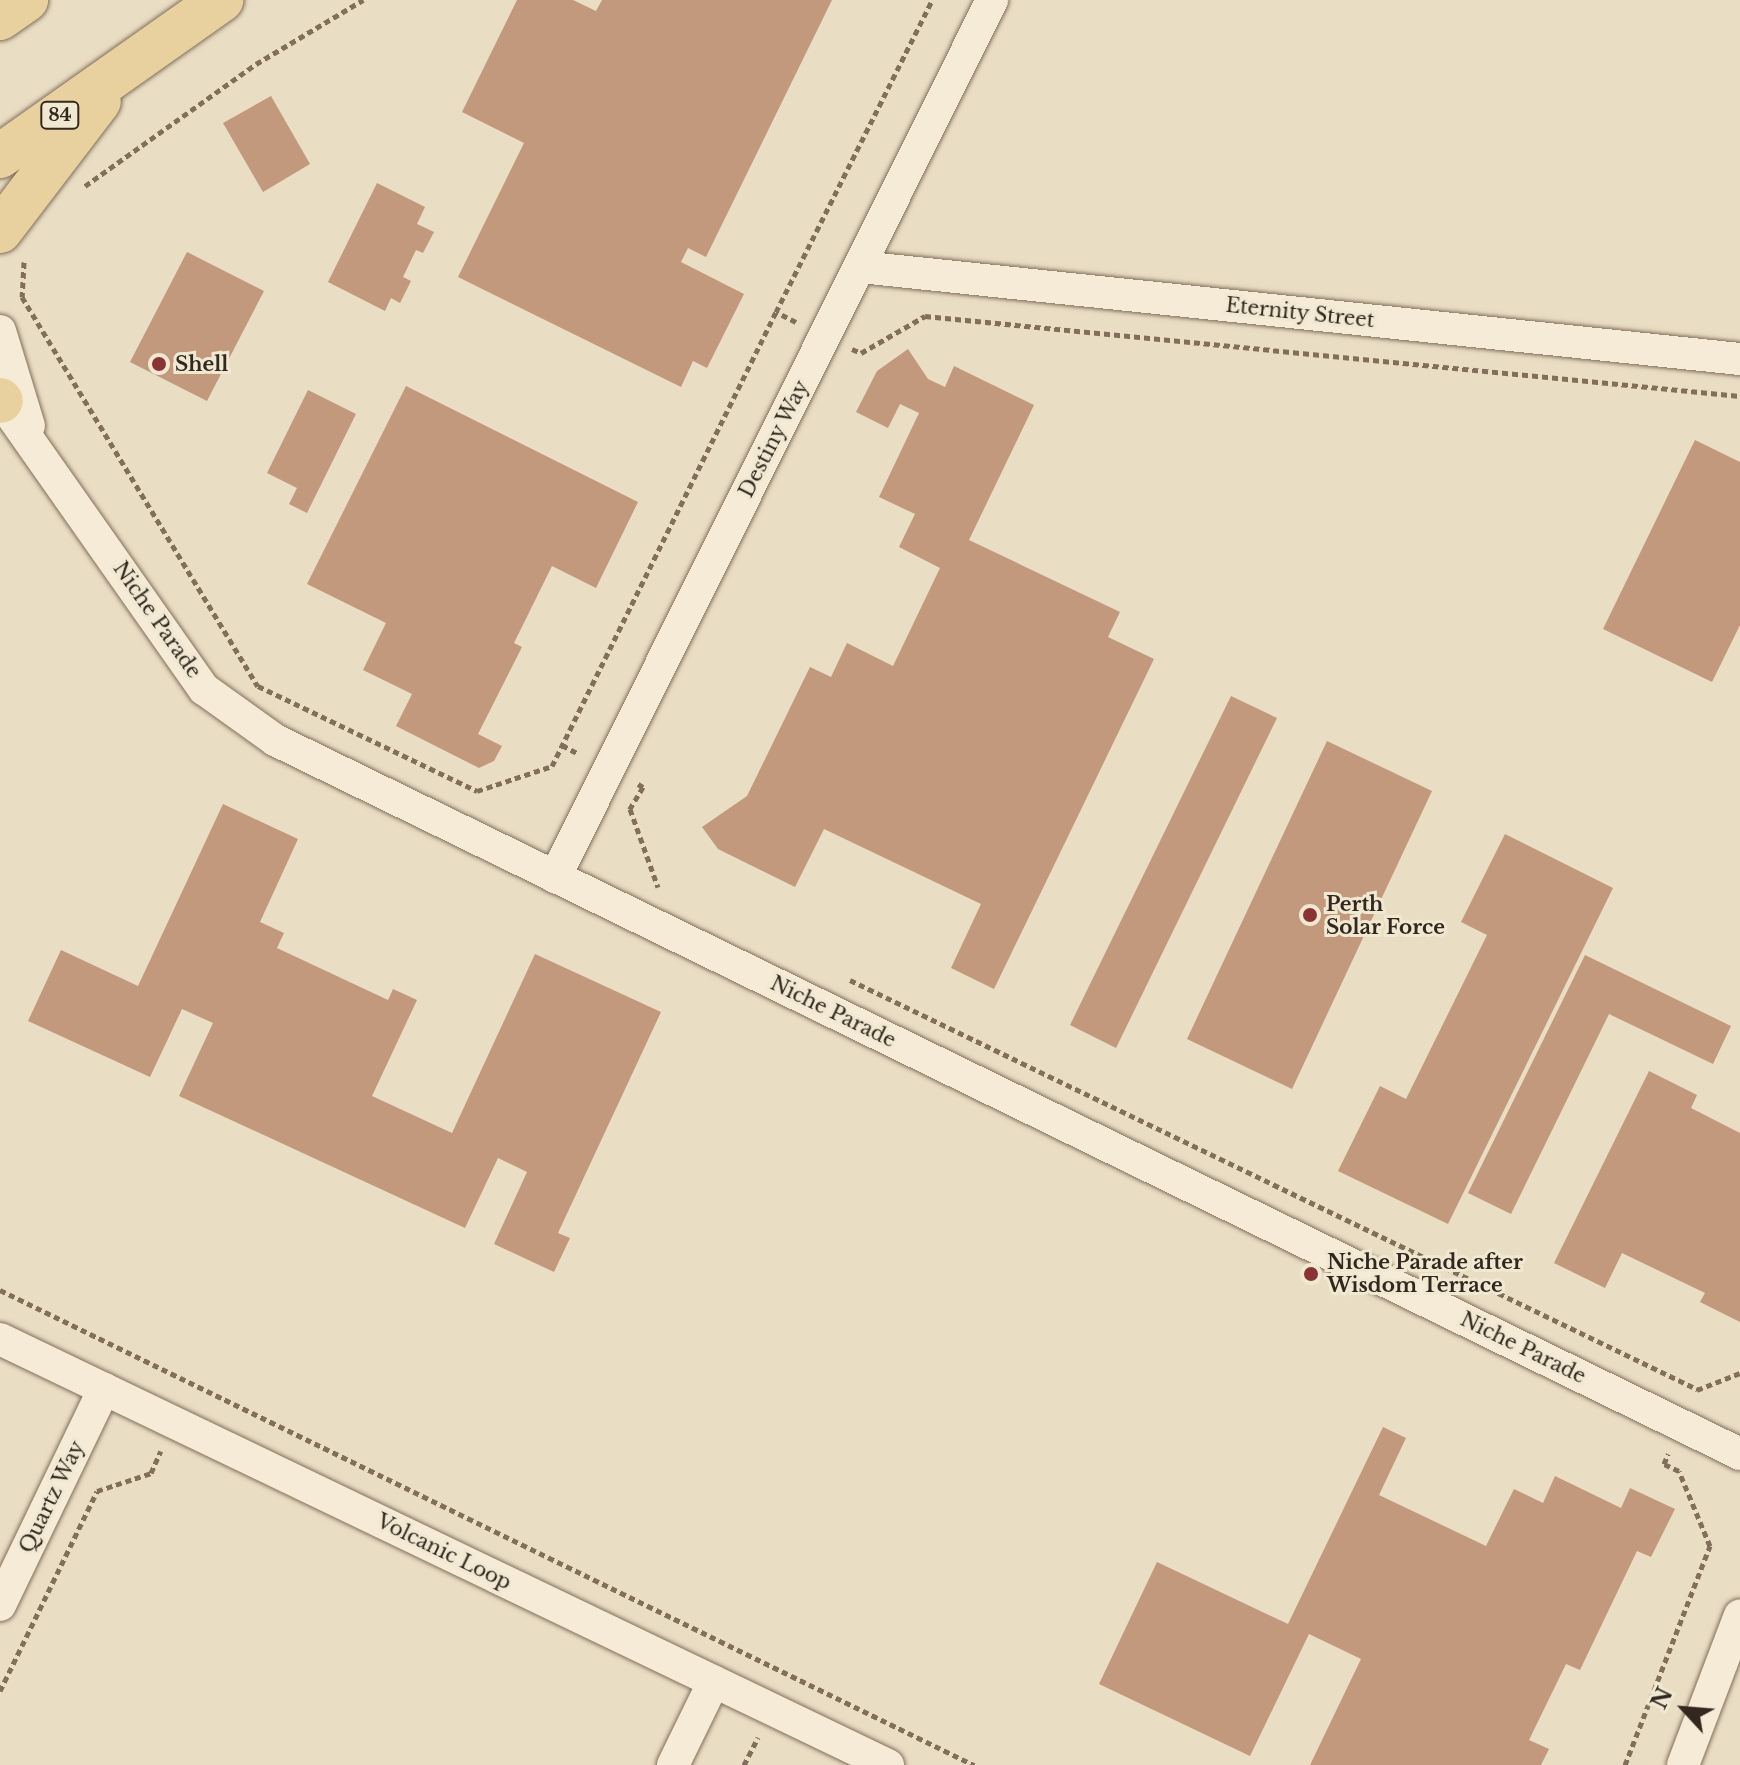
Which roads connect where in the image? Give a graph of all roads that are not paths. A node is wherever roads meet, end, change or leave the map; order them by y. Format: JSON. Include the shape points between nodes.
{"nodes":[{"id":1,"x":26,"y":0,"type":"edge"},
{"id":2,"x":221,"y":0,"type":"edge"},
{"id":3,"x":992,"y":0,"type":"edge"},
{"id":4,"x":0,"y":18,"type":"edge"},
{"id":5,"x":119,"y":73,"type":"junction"},
{"id":6,"x":0,"y":156,"type":"edge"},
{"id":7,"x":9,"y":234,"type":"edge"},
{"id":8,"x":860,"y":267,"type":"junction"},
{"id":9,"x":0,"y":331,"type":"edge"},
{"id":10,"x":1740,"y":359,"type":"edge"},
{"id":11,"x":0,"y":400,"type":"edge"},
{"id":12,"x":34,"y":441,"type":"junction"},
{"id":13,"x":555,"y":877,"type":"junction"},
{"id":14,"x":0,"y":1339,"type":"edge"},
{"id":15,"x":104,"y":1389,"type":"junction"},
{"id":16,"x":1740,"y":1454,"type":"edge"},
{"id":17,"x":0,"y":1605,"type":"edge"},
{"id":18,"x":1740,"y":1615,"type":"edge"},
{"id":19,"x":714,"y":1681,"type":"junction"},
{"id":20,"x":673,"y":1765,"type":"edge"},
{"id":21,"x":888,"y":1765,"type":"edge"},
{"id":22,"x":1683,"y":1765,"type":"edge"}],
"edges":[{"from":1,"to":4,"type":"main road"},
{"from":2,"to":5,"type":"main road","number":"84"},
{"from":3,"to":8,"type":"street","name":"Destiny Way"},
{"from":5,"to":6,"type":"main road","number":"84"},
{"from":5,"to":7,"type":"main road"},
{"from":8,"to":10,"type":"street","name":"Eternity Street"},
{"from":8,"to":13,"type":"street","name":"Destiny Way"},
{"from":9,"to":12,"type":"street","name":"Niche Parade"},
{"from":11,"to":12,"type":"street","name":"Niche Parade"},
{"from":12,"to":13,"type":"street","name":"Niche Parade","via":[[204,689],[275,740]]},
{"from":13,"to":16,"type":"street","name":"Niche Parade"},
{"from":14,"to":15,"type":"street","name":"Volcanic Loop"},
{"from":15,"to":17,"type":"street","name":"Quartz Way"},
{"from":15,"to":19,"type":"street","name":"Volcanic Loop"},
{"from":18,"to":22,"type":"street"},
{"from":19,"to":20,"type":"street"},
{"from":19,"to":21,"type":"street","name":"Volcanic Loop"}]}
